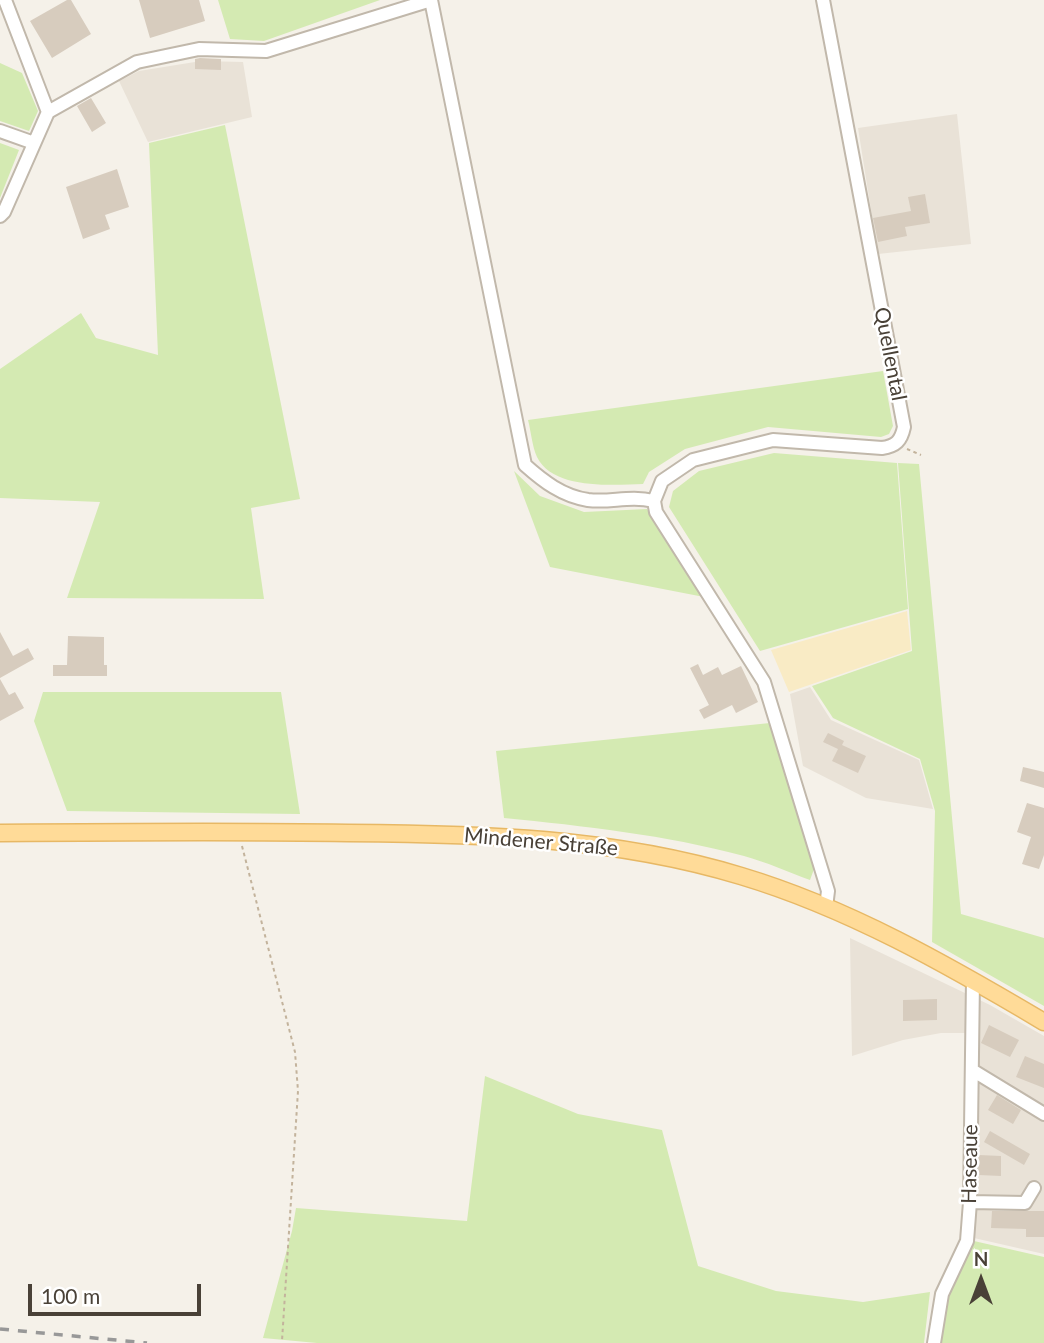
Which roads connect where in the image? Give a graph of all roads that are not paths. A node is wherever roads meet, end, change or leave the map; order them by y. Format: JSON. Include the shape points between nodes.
{"nodes":[{"id":1,"x":5,"y":0,"type":"edge"},
{"id":2,"x":431,"y":0,"type":"edge"},
{"id":3,"x":823,"y":0,"type":"edge"},
{"id":4,"x":48,"y":112,"type":"junction"},
{"id":5,"x":0,"y":131,"type":"edge"},
{"id":6,"x":34,"y":143,"type":"junction"},
{"id":7,"x":0,"y":216,"type":"edge"},
{"id":8,"x":654,"y":501,"type":"junction"},
{"id":9,"x":0,"y":833,"type":"edge"},
{"id":10,"x":826,"y":906,"type":"junction"},
{"id":11,"x":973,"y":979,"type":"junction"},
{"id":12,"x":1044,"y":1022,"type":"edge"},
{"id":13,"x":972,"y":1070,"type":"junction"},
{"id":14,"x":1044,"y":1114,"type":"edge"},
{"id":15,"x":1034,"y":1188,"type":"dead end"},
{"id":16,"x":970,"y":1202,"type":"junction"},
{"id":17,"x":934,"y":1343,"type":"edge"}],
"edges":[{"from":1,"to":4,"type":"street"},
{"from":2,"to":4,"type":"street","via":[[267,51],[199,49],[137,62]]},
{"from":2,"to":8,"type":"street","via":[[525,465],[548,486],[587,500],[638,497]]},
{"from":3,"to":8,"type":"street","name":"Quellental","via":[[904,427],[902,438],[883,448],[773,440],[693,460],[662,481]]},
{"from":4,"to":6,"type":"street"},
{"from":5,"to":6,"type":"street"},
{"from":6,"to":7,"type":"street"},
{"from":8,"to":10,"type":"street","via":[[656,512],[764,682],[828,891]]},
{"from":9,"to":10,"type":"main road","name":"Mindener Straße","via":[[239,831],[534,838],[681,860]]},
{"from":10,"to":11,"type":"main road","name":"Mindener Straße"},
{"from":11,"to":12,"type":"main road","name":"Mindener Straße"},
{"from":11,"to":13,"type":"street","name":"Haseaue"},
{"from":13,"to":14,"type":"street"},
{"from":13,"to":16,"type":"street","name":"Haseaue"},
{"from":15,"to":16,"type":"street","via":[[1025,1203]]},
{"from":16,"to":17,"type":"street","name":"Haseaue","via":[[967,1241],[942,1294]]}]}
